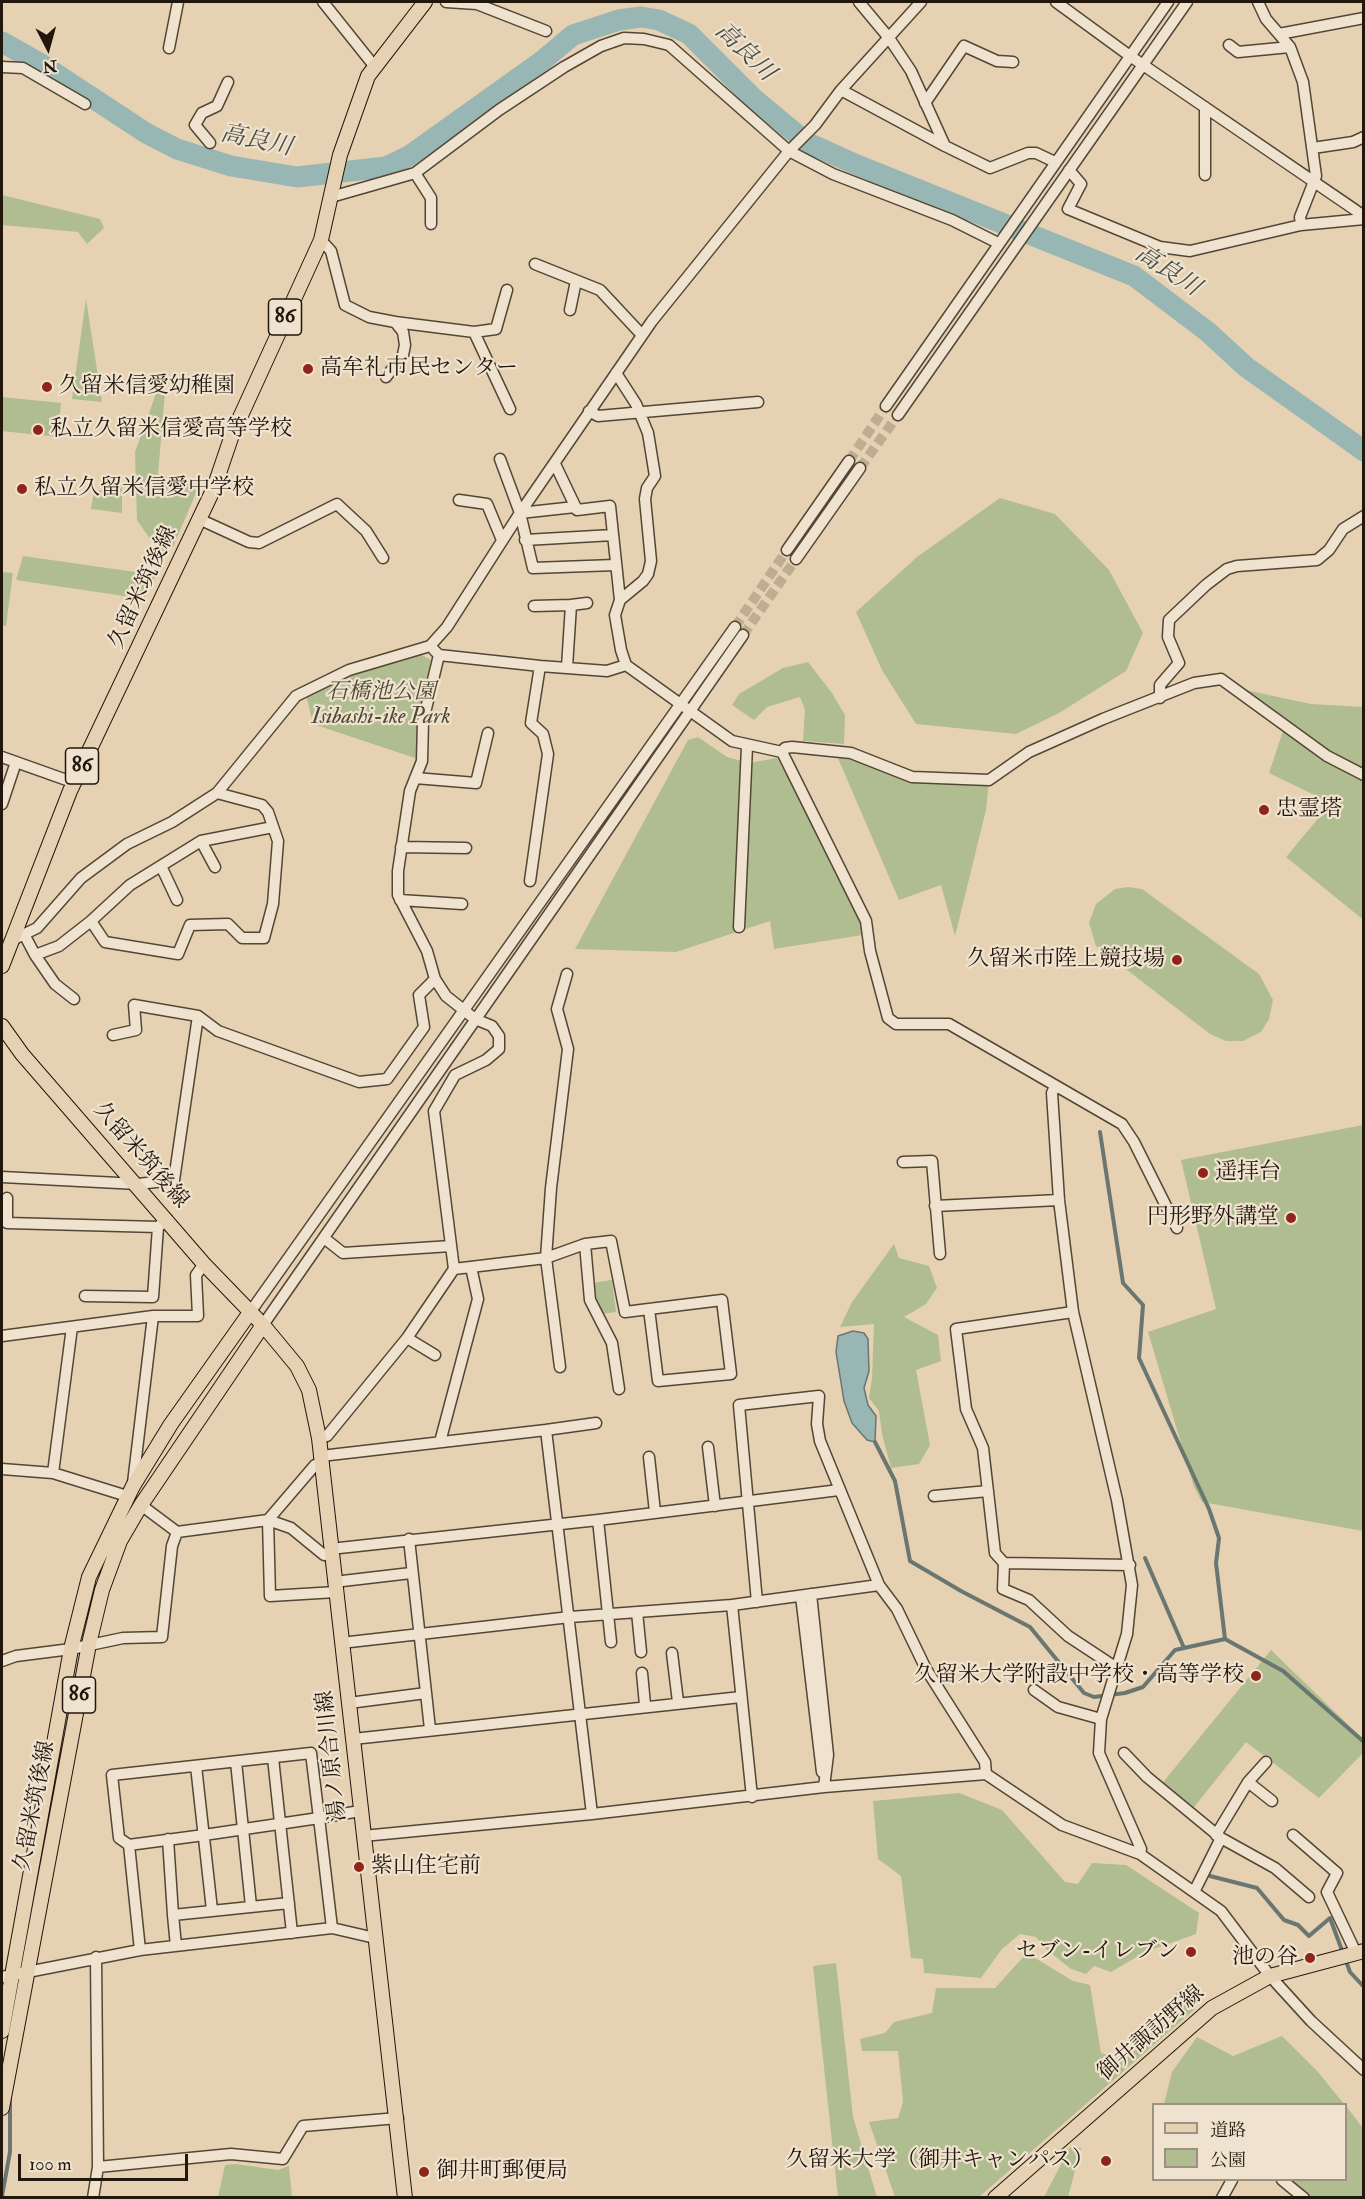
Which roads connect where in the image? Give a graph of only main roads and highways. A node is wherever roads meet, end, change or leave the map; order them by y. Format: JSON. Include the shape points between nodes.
{"nodes":[{"id":1,"x":425,"y":2,"type":"edge"},
{"id":2,"x":2,"y":966,"type":"edge"},
{"id":3,"x":2,"y":1026,"type":"edge"},
{"id":4,"x":251,"y":1311,"type":"junction"},
{"id":5,"x":263,"y":1325,"type":"junction"},
{"id":6,"x":1360,"y":1952,"type":"edge"},
{"id":7,"x":7,"y":1976,"type":"edge"},
{"id":8,"x":2,"y":2031,"type":"edge"},
{"id":9,"x":2,"y":2108,"type":"edge"},
{"id":10,"x":405,"y":2198,"type":"edge"},
{"id":11,"x":995,"y":2198,"type":"edge"}],
"edges":[{"from":1,"to":2,"type":"main road","name":"久留米筑後線","number":"86","via":[[368,76],[340,159],[321,240],[260,369],[200,519],[75,783]]},
{"from":3,"to":4,"type":"main road","name":"久留米筑後線","via":[[138,1185],[163,1222]]},
{"from":4,"to":5,"type":"main road","name":"久留米筑後線"},
{"from":4,"to":7,"type":"main road","name":"久留米筑後線","number":"86","via":[[171,1424],[130,1491],[88,1577]]},
{"from":5,"to":9,"type":"main road","name":"久留米筑後線","number":"86","via":[[141,1505],[120,1541],[109,1571],[88,1644]]},
{"from":5,"to":10,"type":"main road","name":"湯ノ原合川線","via":[[297,1366],[305,1382],[319,1438]]},
{"from":6,"to":11,"type":"main road","name":"御井諏訪野線","via":[[1270,1976],[1212,2008]]},
{"from":7,"to":8,"type":"main road","name":"久留米筑後線","number":"86"}]}
